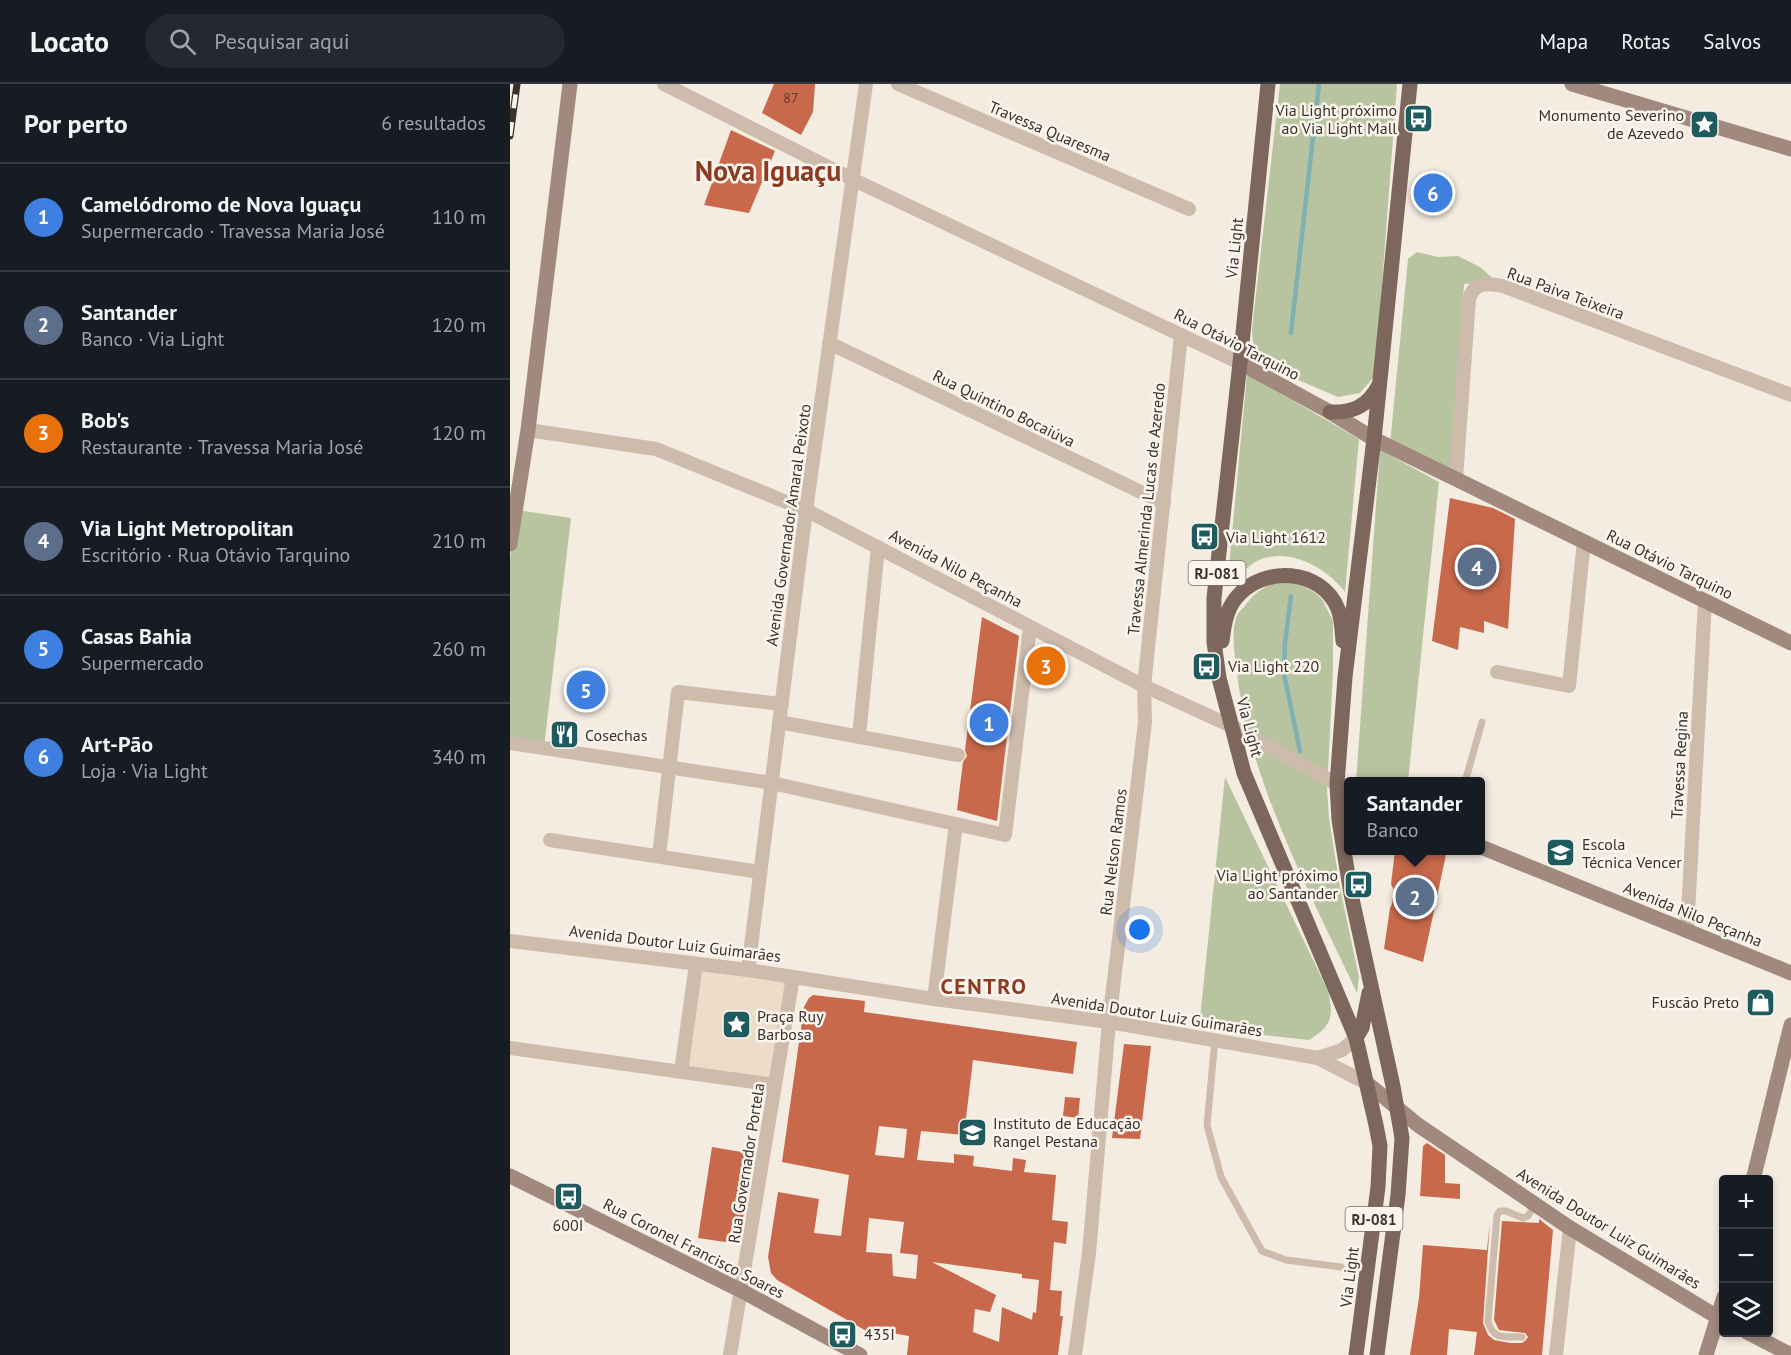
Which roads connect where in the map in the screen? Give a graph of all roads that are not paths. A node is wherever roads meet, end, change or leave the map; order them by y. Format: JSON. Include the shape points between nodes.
{"nodes":[{"id":1,"x":570,"y":84,"type":"edge"},
{"id":2,"x":664,"y":84,"type":"edge"},
{"id":3,"x":866,"y":84,"type":"edge"},
{"id":4,"x":898,"y":84,"type":"edge"},
{"id":5,"x":1268,"y":84,"type":"edge"},
{"id":6,"x":1410,"y":84,"type":"edge"},
{"id":7,"x":1572,"y":84,"type":"edge"},
{"id":8,"x":1600,"y":89,"type":"edge"},
{"id":9,"x":1791,"y":149,"type":"edge"},
{"id":10,"x":852,"y":179,"type":"junction"},
{"id":11,"x":1189,"y":209,"type":"dead end"},
{"id":12,"x":1181,"y":336,"type":"junction"},
{"id":13,"x":829,"y":343,"type":"junction"},
{"id":14,"x":1240,"y":363,"type":"junction"},
{"id":15,"x":1380,"y":383,"type":"junction"},
{"id":16,"x":1791,"y":394,"type":"edge"},
{"id":17,"x":1330,"y":412,"type":"junction"},
{"id":18,"x":528,"y":430,"type":"junction"},
{"id":19,"x":1374,"y":439,"type":"junction"},
{"id":20,"x":1456,"y":478,"type":"junction"},
{"id":21,"x":1164,"y":503,"type":"junction"},
{"id":22,"x":806,"y":510,"type":"junction"},
{"id":23,"x":1584,"y":541,"type":"junction"},
{"id":24,"x":510,"y":544,"type":"edge"},
{"id":25,"x":878,"y":547,"type":"junction"},
{"id":26,"x":1705,"y":601,"type":"junction"},
{"id":27,"x":1030,"y":627,"type":"junction"},
{"id":28,"x":1791,"y":643,"type":"edge"},
{"id":29,"x":1497,"y":672,"type":"dead end"},
{"id":30,"x":1345,"y":677,"type":"junction"},
{"id":31,"x":1219,"y":678,"type":"junction"},
{"id":32,"x":1144,"y":686,"type":"junction"},
{"id":33,"x":782,"y":704,"type":"junction"},
{"id":34,"x":779,"y":722,"type":"junction"},
{"id":35,"x":1482,"y":722,"type":"dead end"},
{"id":36,"x":1231,"y":726,"type":"junction"},
{"id":37,"x":859,"y":736,"type":"junction"},
{"id":38,"x":510,"y":743,"type":"edge"},
{"id":39,"x":958,"y":755,"type":"dead end"},
{"id":40,"x":669,"y":767,"type":"junction"},
{"id":41,"x":1466,"y":777,"type":"edge"},
{"id":42,"x":772,"y":783,"type":"junction"},
{"id":43,"x":1343,"y":786,"type":"edge"},
{"id":44,"x":956,"y":824,"type":"junction"},
{"id":45,"x":550,"y":840,"type":"dead end"},
{"id":46,"x":1344,"y":848,"type":"edge"},
{"id":47,"x":1485,"y":849,"type":"edge"},
{"id":48,"x":1345,"y":855,"type":"edge"},
{"id":49,"x":658,"y":856,"type":"junction"},
{"id":50,"x":760,"y":872,"type":"junction"},
{"id":51,"x":1687,"y":931,"type":"junction"},
{"id":52,"x":510,"y":941,"type":"edge"},
{"id":53,"x":696,"y":964,"type":"junction"},
{"id":54,"x":748,"y":970,"type":"junction"},
{"id":55,"x":1791,"y":973,"type":"edge"},
{"id":56,"x":1370,"y":975,"type":"junction"},
{"id":57,"x":793,"y":977,"type":"junction"},
{"id":58,"x":934,"y":999,"type":"junction"},
{"id":59,"x":1108,"y":1022,"type":"junction"},
{"id":60,"x":1791,"y":1025,"type":"edge"},
{"id":61,"x":1356,"y":1038,"type":"junction"},
{"id":62,"x":1215,"y":1040,"type":"junction"},
{"id":63,"x":510,"y":1048,"type":"edge"},
{"id":64,"x":1318,"y":1059,"type":"junction"},
{"id":65,"x":681,"y":1072,"type":"junction"},
{"id":66,"x":1368,"y":1084,"type":"junction"},
{"id":67,"x":775,"y":1085,"type":"junction"},
{"id":68,"x":1397,"y":1110,"type":"junction"},
{"id":69,"x":1754,"y":1175,"type":"edge"},
{"id":70,"x":510,"y":1176,"type":"edge"},
{"id":71,"x":1534,"y":1204,"type":"junction"},
{"id":72,"x":1570,"y":1228,"type":"junction"},
{"id":73,"x":1341,"y":1267,"type":"dead end"},
{"id":74,"x":742,"y":1291,"type":"junction"},
{"id":75,"x":1719,"y":1318,"type":"edge"},
{"id":76,"x":1719,"y":1324,"type":"edge"},
{"id":77,"x":1522,"y":1337,"type":"dead end"},
{"id":78,"x":1757,"y":1337,"type":"edge"},
{"id":79,"x":730,"y":1355,"type":"edge"},
{"id":80,"x":860,"y":1355,"type":"edge"},
{"id":81,"x":1075,"y":1355,"type":"edge"},
{"id":82,"x":1356,"y":1355,"type":"edge"},
{"id":83,"x":1377,"y":1355,"type":"edge"},
{"id":84,"x":1556,"y":1355,"type":"edge"},
{"id":85,"x":1706,"y":1355,"type":"edge"},
{"id":86,"x":1791,"y":1355,"type":"edge"}],
"edges":[{"from":1,"to":18,"type":"main road"},
{"from":2,"to":10,"type":"street","name":"Rua Otávio Tarquino"},
{"from":3,"to":10,"type":"street","name":"Avenida Governador Amaral Peixoto"},
{"from":4,"to":11,"type":"street","name":"Travessa Quaresma"},
{"from":5,"to":14,"type":"main road","name":"Via Light","number":"RJ-081"},
{"from":6,"to":15,"type":"main road","number":"RJ-081"},
{"from":7,"to":8,"type":"main road"},
{"from":8,"to":9,"type":"main road"},
{"from":10,"to":12,"type":"street","name":"Rua Otávio Tarquino"},
{"from":10,"to":13,"type":"street","name":"Avenida Governador Amaral Peixoto"},
{"from":12,"to":14,"type":"street","name":"Rua Otávio Tarquino"},
{"from":12,"to":21,"type":"street","name":"Travessa Almerinda Lucas de Azeredo"},
{"from":13,"to":21,"type":"street","name":"Rua Quintino Bocaiúva"},
{"from":13,"to":22,"type":"street","name":"Avenida Governador Amaral Peixoto"},
{"from":14,"to":17,"type":"main road","name":"Rua Otávio Tarquino"},
{"from":14,"to":31,"type":"main road","name":"Via Light","number":"RJ-081","via":[[1214,598]]},
{"from":15,"to":17,"type":"main road","via":[[1359,408]]},
{"from":15,"to":19,"type":"main road","number":"RJ-081"},
{"from":16,"to":20,"type":"street","name":"Rua Paiva Teixeira","via":[[1503,286],[1476,286],[1469,299]]},
{"from":17,"to":19,"type":"main road","name":"Rua Otávio Tarquino"},
{"from":18,"to":22,"type":"street","name":"Avenida Nilo Peçanha","via":[[656,449]]},
{"from":18,"to":24,"type":"main road"},
{"from":19,"to":20,"type":"main road","name":"Rua Otávio Tarquino"},
{"from":19,"to":30,"type":"main road","number":"RJ-081"},
{"from":20,"to":23,"type":"main road","name":"Rua Otávio Tarquino"},
{"from":21,"to":32,"type":"street","name":"Travessa Almerinda Lucas de Azeredo"},
{"from":22,"to":25,"type":"street","name":"Avenida Nilo Peçanha"},
{"from":22,"to":33,"type":"street","name":"Avenida Governador Amaral Peixoto"},
{"from":23,"to":26,"type":"main road","name":"Rua Otávio Tarquino"},
{"from":23,"to":29,"type":"street","via":[[1569,686]]},
{"from":25,"to":27,"type":"street","name":"Avenida Nilo Peçanha"},
{"from":25,"to":37,"type":"street"},
{"from":26,"to":28,"type":"main road","name":"Rua Otávio Tarquino"},
{"from":26,"to":51,"type":"street","name":"Travessa Regina"},
{"from":27,"to":32,"type":"street","name":"Avenida Nilo Peçanha"},
{"from":27,"to":44,"type":"street","via":[[1005,835]]},
{"from":30,"to":31,"type":"main road","via":[[1342,627],[1334,602],[1312,583],[1281,575],[1252,584],[1234,601],[1223,628]]},
{"from":30,"to":43,"type":"main road","number":"RJ-081"},
{"from":31,"to":36,"type":"main road","name":"Via Light","number":"RJ-081"},
{"from":32,"to":36,"type":"street","name":"Avenida Nilo Peçanha"},
{"from":32,"to":59,"type":"street","name":"Rua Nelson Ramos","via":[[1145,722]]},
{"from":33,"to":34,"type":"street","name":"Avenida Governador Amaral Peixoto"},
{"from":33,"to":40,"type":"street","via":[[678,692]]},
{"from":34,"to":37,"type":"street"},
{"from":34,"to":42,"type":"street","name":"Avenida Governador Amaral Peixoto"},
{"from":35,"to":41,"type":"lane"},
{"from":36,"to":43,"type":"street","name":"Avenida Nilo Peçanha"},
{"from":36,"to":61,"type":"main road","name":"Via Light","number":"RJ-081","via":[[1257,807]]},
{"from":37,"to":39,"type":"street"},
{"from":38,"to":40,"type":"street"},
{"from":40,"to":42,"type":"street"},
{"from":40,"to":49,"type":"street"},
{"from":42,"to":44,"type":"street"},
{"from":42,"to":50,"type":"street","name":"Avenida Governador Amaral Peixoto"},
{"from":43,"to":46,"type":"main road","number":"RJ-081","via":[[1339,820]]},
{"from":44,"to":58,"type":"street"},
{"from":45,"to":49,"type":"street"},
{"from":47,"to":51,"type":"main road","name":"Avenida Nilo Peçanha"},
{"from":48,"to":56,"type":"main road","number":"RJ-081"},
{"from":49,"to":50,"type":"street"},
{"from":50,"to":54,"type":"street","name":"Avenida Governador Amaral Peixoto"},
{"from":51,"to":55,"type":"main road","name":"Avenida Nilo Peçanha"},
{"from":52,"to":53,"type":"street","name":"Avenida Doutor Luiz Guimarães"},
{"from":53,"to":54,"type":"street","name":"Avenida Doutor Luiz Guimarães"},
{"from":53,"to":65,"type":"street"},
{"from":54,"to":57,"type":"street","name":"Avenida Doutor Luiz Guimarães"},
{"from":56,"to":61,"type":"main road","via":[[1367,1008]]},
{"from":56,"to":68,"type":"main road","number":"RJ-081"},
{"from":57,"to":58,"type":"street","name":"Avenida Doutor Luiz Guimarães"},
{"from":57,"to":67,"type":"street","name":"Rua Governador Portela"},
{"from":58,"to":59,"type":"street","name":"Avenida Doutor Luiz Guimarães"},
{"from":59,"to":62,"type":"street","name":"Avenida Doutor Luiz Guimarães"},
{"from":59,"to":81,"type":"street","name":"Rua Nelson Ramos","via":[[1089,1253]]},
{"from":60,"to":69,"type":"main road"},
{"from":61,"to":64,"type":"street","via":[[1342,1050]]},
{"from":61,"to":66,"type":"main road","name":"Via Light","number":"RJ-081"},
{"from":62,"to":64,"type":"street","name":"Avenida Doutor Luiz Guimarães"},
{"from":62,"to":73,"type":"lane","via":[[1207,1125],[1221,1177],[1257,1242],[1262,1251],[1286,1260]]},
{"from":63,"to":65,"type":"street"},
{"from":64,"to":66,"type":"street","name":"Avenida Doutor Luiz Guimarães"},
{"from":65,"to":67,"type":"street"},
{"from":66,"to":68,"type":"main road","name":"Avenida Doutor Luiz Guimarães"},
{"from":66,"to":82,"type":"main road","name":"Via Light","number":"RJ-081","via":[[1380,1166]]},
{"from":67,"to":74,"type":"street","name":"Rua Governador Portela"},
{"from":68,"to":71,"type":"main road","name":"Avenida Doutor Luiz Guimarães"},
{"from":68,"to":83,"type":"main road","number":"RJ-081","via":[[1401,1166]]},
{"from":70,"to":74,"type":"main road","name":"Rua Coronel Francisco Soares"},
{"from":71,"to":72,"type":"main road","name":"Avenida Doutor Luiz Guimarães"},
{"from":71,"to":77,"type":"lane","via":[[1523,1218],[1500,1210],[1497,1215],[1488,1321],[1496,1336]]},
{"from":72,"to":75,"type":"main road","name":"Avenida Doutor Luiz Guimarães"},
{"from":72,"to":84,"type":"street"},
{"from":74,"to":79,"type":"street","name":"Rua Governador Portela"},
{"from":74,"to":80,"type":"main road","name":"Rua Coronel Francisco Soares"},
{"from":76,"to":85,"type":"main road"},
{"from":78,"to":86,"type":"main road"}]}
